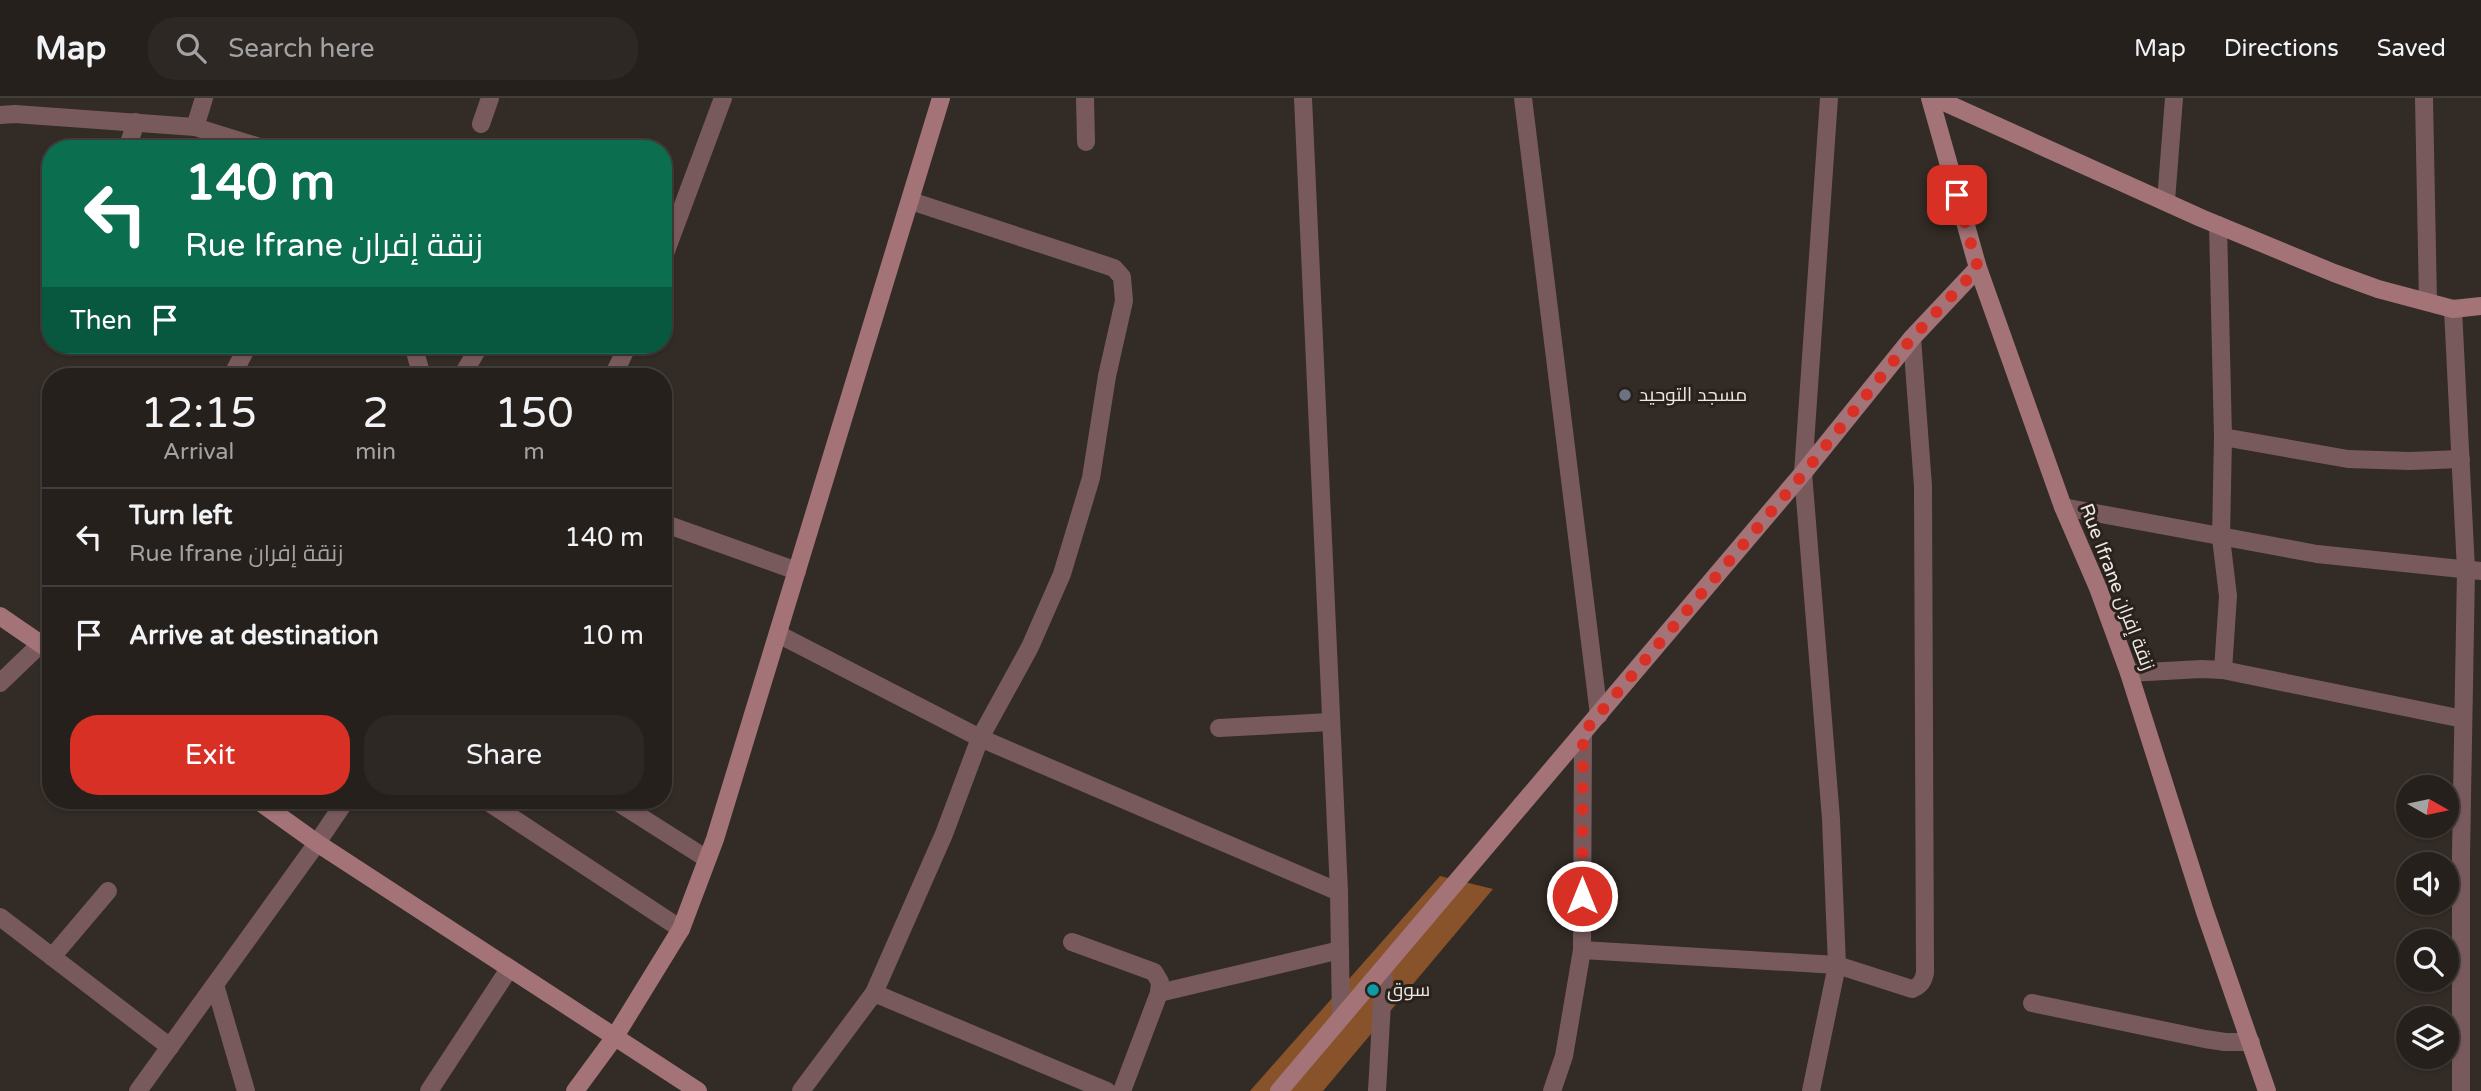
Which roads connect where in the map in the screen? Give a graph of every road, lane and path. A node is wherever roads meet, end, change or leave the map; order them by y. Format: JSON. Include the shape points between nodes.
{"nodes":[{"id":1,"x":204,"y":98,"type":"edge"},
{"id":2,"x":489,"y":98,"type":"edge"},
{"id":3,"x":723,"y":98,"type":"edge"},
{"id":4,"x":941,"y":98,"type":"edge"},
{"id":5,"x":1085,"y":98,"type":"edge"},
{"id":6,"x":1303,"y":98,"type":"edge"},
{"id":7,"x":1523,"y":98,"type":"edge"},
{"id":8,"x":1829,"y":98,"type":"edge"},
{"id":9,"x":1930,"y":98,"type":"edge"},
{"id":10,"x":1935,"y":98,"type":"edge"},
{"id":11,"x":2174,"y":98,"type":"edge"},
{"id":12,"x":2424,"y":98,"type":"edge"},
{"id":13,"x":11,"y":109,"type":"edge"},
{"id":14,"x":136,"y":122,"type":"junction"},
{"id":15,"x":481,"y":124,"type":"dead end"},
{"id":16,"x":195,"y":127,"type":"junction"},
{"id":17,"x":130,"y":140,"type":"edge"},
{"id":18,"x":237,"y":140,"type":"edge"},
{"id":19,"x":1086,"y":142,"type":"dead end"},
{"id":20,"x":911,"y":201,"type":"junction"},
{"id":21,"x":2166,"y":201,"type":"junction"},
{"id":22,"x":2218,"y":225,"type":"junction"},
{"id":23,"x":672,"y":235,"type":"edge"},
{"id":24,"x":1978,"y":268,"type":"junction"},
{"id":25,"x":2428,"y":302,"type":"junction"},
{"id":26,"x":2481,"y":306,"type":"edge"},
{"id":27,"x":2453,"y":309,"type":"junction"},
{"id":28,"x":1912,"y":338,"type":"junction"},
{"id":29,"x":2223,"y":437,"type":"junction"},
{"id":30,"x":2461,"y":459,"type":"junction"},
{"id":31,"x":1804,"y":473,"type":"junction"},
{"id":32,"x":2063,"y":507,"type":"junction"},
{"id":33,"x":672,"y":526,"type":"edge"},
{"id":34,"x":2221,"y":538,"type":"junction"},
{"id":35,"x":2474,"y":570,"type":"edge"},
{"id":36,"x":797,"y":571,"type":"junction"},
{"id":37,"x":0,"y":616,"type":"edge"},
{"id":38,"x":778,"y":634,"type":"junction"},
{"id":39,"x":42,"y":640,"type":"edge"},
{"id":40,"x":42,"y":648,"type":"edge"},
{"id":41,"x":2223,"y":670,"type":"junction"},
{"id":42,"x":2129,"y":673,"type":"junction"},
{"id":43,"x":0,"y":683,"type":"edge"},
{"id":44,"x":1599,"y":715,"type":"junction"},
{"id":45,"x":2463,"y":719,"type":"junction"},
{"id":46,"x":1330,"y":722,"type":"junction"},
{"id":47,"x":1219,"y":728,"type":"dead end"},
{"id":48,"x":1583,"y":733,"type":"junction"},
{"id":49,"x":980,"y":738,"type":"junction"},
{"id":50,"x":270,"y":809,"type":"edge"},
{"id":51,"x":340,"y":809,"type":"edge"},
{"id":52,"x":499,"y":809,"type":"edge"},
{"id":53,"x":628,"y":809,"type":"edge"},
{"id":54,"x":317,"y":843,"type":"junction"},
{"id":55,"x":707,"y":859,"type":"junction"},
{"id":56,"x":108,"y":891,"type":"dead end"},
{"id":57,"x":1339,"y":892,"type":"junction"},
{"id":58,"x":0,"y":917,"type":"edge"},
{"id":59,"x":681,"y":929,"type":"junction"},
{"id":60,"x":1072,"y":942,"type":"dead end"},
{"id":61,"x":1340,"y":950,"type":"junction"},
{"id":62,"x":1582,"y":950,"type":"junction"},
{"id":63,"x":52,"y":957,"type":"junction"},
{"id":64,"x":1837,"y":965,"type":"junction"},
{"id":65,"x":1384,"y":967,"type":"junction"},
{"id":66,"x":509,"y":969,"type":"junction"},
{"id":67,"x":215,"y":985,"type":"junction"},
{"id":68,"x":874,"y":993,"type":"junction"},
{"id":69,"x":1158,"y":993,"type":"junction"},
{"id":70,"x":2032,"y":1003,"type":"dead end"},
{"id":71,"x":1341,"y":1018,"type":"junction"},
{"id":72,"x":614,"y":1038,"type":"junction"},
{"id":73,"x":2251,"y":1042,"type":"junction"},
{"id":74,"x":170,"y":1047,"type":"junction"},
{"id":75,"x":138,"y":1091,"type":"edge"},
{"id":76,"x":246,"y":1091,"type":"edge"},
{"id":77,"x":429,"y":1091,"type":"edge"},
{"id":78,"x":575,"y":1091,"type":"edge"},
{"id":79,"x":698,"y":1091,"type":"edge"},
{"id":80,"x":801,"y":1091,"type":"edge"},
{"id":81,"x":1107,"y":1091,"type":"edge"},
{"id":82,"x":1122,"y":1091,"type":"edge"},
{"id":83,"x":1279,"y":1091,"type":"edge"},
{"id":84,"x":1377,"y":1091,"type":"edge"},
{"id":85,"x":1552,"y":1091,"type":"edge"},
{"id":86,"x":1811,"y":1091,"type":"edge"},
{"id":87,"x":2267,"y":1091,"type":"edge"},
{"id":88,"x":2461,"y":1091,"type":"edge"}],
"edges":[{"from":1,"to":16,"type":"street"},
{"from":2,"to":15,"type":"street"},
{"from":3,"to":23,"type":"street"},
{"from":4,"to":20,"type":"street"},
{"from":5,"to":19,"type":"street"},
{"from":6,"to":46,"type":"street"},
{"from":7,"to":44,"type":"street"},
{"from":8,"to":31,"type":"street"},
{"from":9,"to":24,"type":"street","name":"Rue Ifrane زنقة إفران"},
{"from":10,"to":21,"type":"street"},
{"from":11,"to":21,"type":"street"},
{"from":12,"to":25,"type":"street"},
{"from":13,"to":14,"type":"street"},
{"from":14,"to":16,"type":"street"},
{"from":14,"to":17,"type":"street"},
{"from":16,"to":18,"type":"street"},
{"from":20,"to":36,"type":"street"},
{"from":20,"to":49,"type":"street","via":[[1114,268],[1122,277],[1124,301],[1091,478],[1062,573],[1030,647]]},
{"from":21,"to":22,"type":"street"},
{"from":22,"to":25,"type":"street","via":[[2333,274]]},
{"from":22,"to":29,"type":"street"},
{"from":24,"to":28,"type":"street"},
{"from":24,"to":32,"type":"street","name":"Rue Ifrane زنقة إفران"},
{"from":25,"to":27,"type":"street"},
{"from":26,"to":27,"type":"street"},
{"from":27,"to":30,"type":"street"},
{"from":28,"to":31,"type":"street"},
{"from":28,"to":64,"type":"street","via":[[1923,486],[1925,973],[1912,989]]},
{"from":29,"to":30,"type":"street","via":[[2348,459]]},
{"from":29,"to":34,"type":"street"},
{"from":30,"to":35,"type":"street"},
{"from":31,"to":44,"type":"street"},
{"from":31,"to":64,"type":"street","via":[[1831,818]]},
{"from":32,"to":34,"type":"street"},
{"from":32,"to":42,"type":"street","name":"Rue Ifrane زنقة إفران"},
{"from":33,"to":36,"type":"street"},
{"from":34,"to":35,"type":"street","via":[[2341,558]]},
{"from":34,"to":41,"type":"street","via":[[2228,596]]},
{"from":35,"to":45,"type":"street"},
{"from":36,"to":38,"type":"street"},
{"from":37,"to":39,"type":"street"},
{"from":38,"to":49,"type":"street"},
{"from":38,"to":55,"type":"street"},
{"from":40,"to":43,"type":"street"},
{"from":41,"to":42,"type":"street"},
{"from":41,"to":45,"type":"street"},
{"from":42,"to":73,"type":"street","name":"Rue Ifrane زنقة إفران"},
{"from":44,"to":48,"type":"street"},
{"from":45,"to":88,"type":"street"},
{"from":46,"to":47,"type":"street"},
{"from":46,"to":57,"type":"street"},
{"from":48,"to":62,"type":"street"},
{"from":48,"to":65,"type":"street"},
{"from":49,"to":57,"type":"street"},
{"from":49,"to":68,"type":"street","via":[[944,834]]},
{"from":50,"to":54,"type":"street"},
{"from":51,"to":54,"type":"street"},
{"from":52,"to":59,"type":"street"},
{"from":53,"to":55,"type":"street"},
{"from":54,"to":66,"type":"street"},
{"from":54,"to":67,"type":"street"},
{"from":55,"to":59,"type":"street"},
{"from":56,"to":63,"type":"street"},
{"from":57,"to":61,"type":"street"},
{"from":58,"to":63,"type":"street"},
{"from":59,"to":72,"type":"street"},
{"from":60,"to":69,"type":"street","via":[[1154,972],[1160,982]]},
{"from":61,"to":69,"type":"street"},
{"from":61,"to":71,"type":"street"},
{"from":62,"to":64,"type":"street"},
{"from":62,"to":85,"type":"street","via":[[1564,1056]]},
{"from":63,"to":74,"type":"street"},
{"from":64,"to":86,"type":"street"},
{"from":65,"to":71,"type":"street"},
{"from":65,"to":84,"type":"street"},
{"from":66,"to":72,"type":"street"},
{"from":66,"to":77,"type":"street"},
{"from":67,"to":74,"type":"street"},
{"from":67,"to":76,"type":"street"},
{"from":68,"to":80,"type":"street"},
{"from":68,"to":81,"type":"street"},
{"from":69,"to":82,"type":"street"},
{"from":70,"to":73,"type":"street","via":[[2205,1039]]},
{"from":71,"to":83,"type":"street"},
{"from":72,"to":78,"type":"street"},
{"from":72,"to":79,"type":"street"},
{"from":73,"to":87,"type":"street","name":"Rue Ifrane زنقة إفران"},
{"from":74,"to":75,"type":"street"}]}
